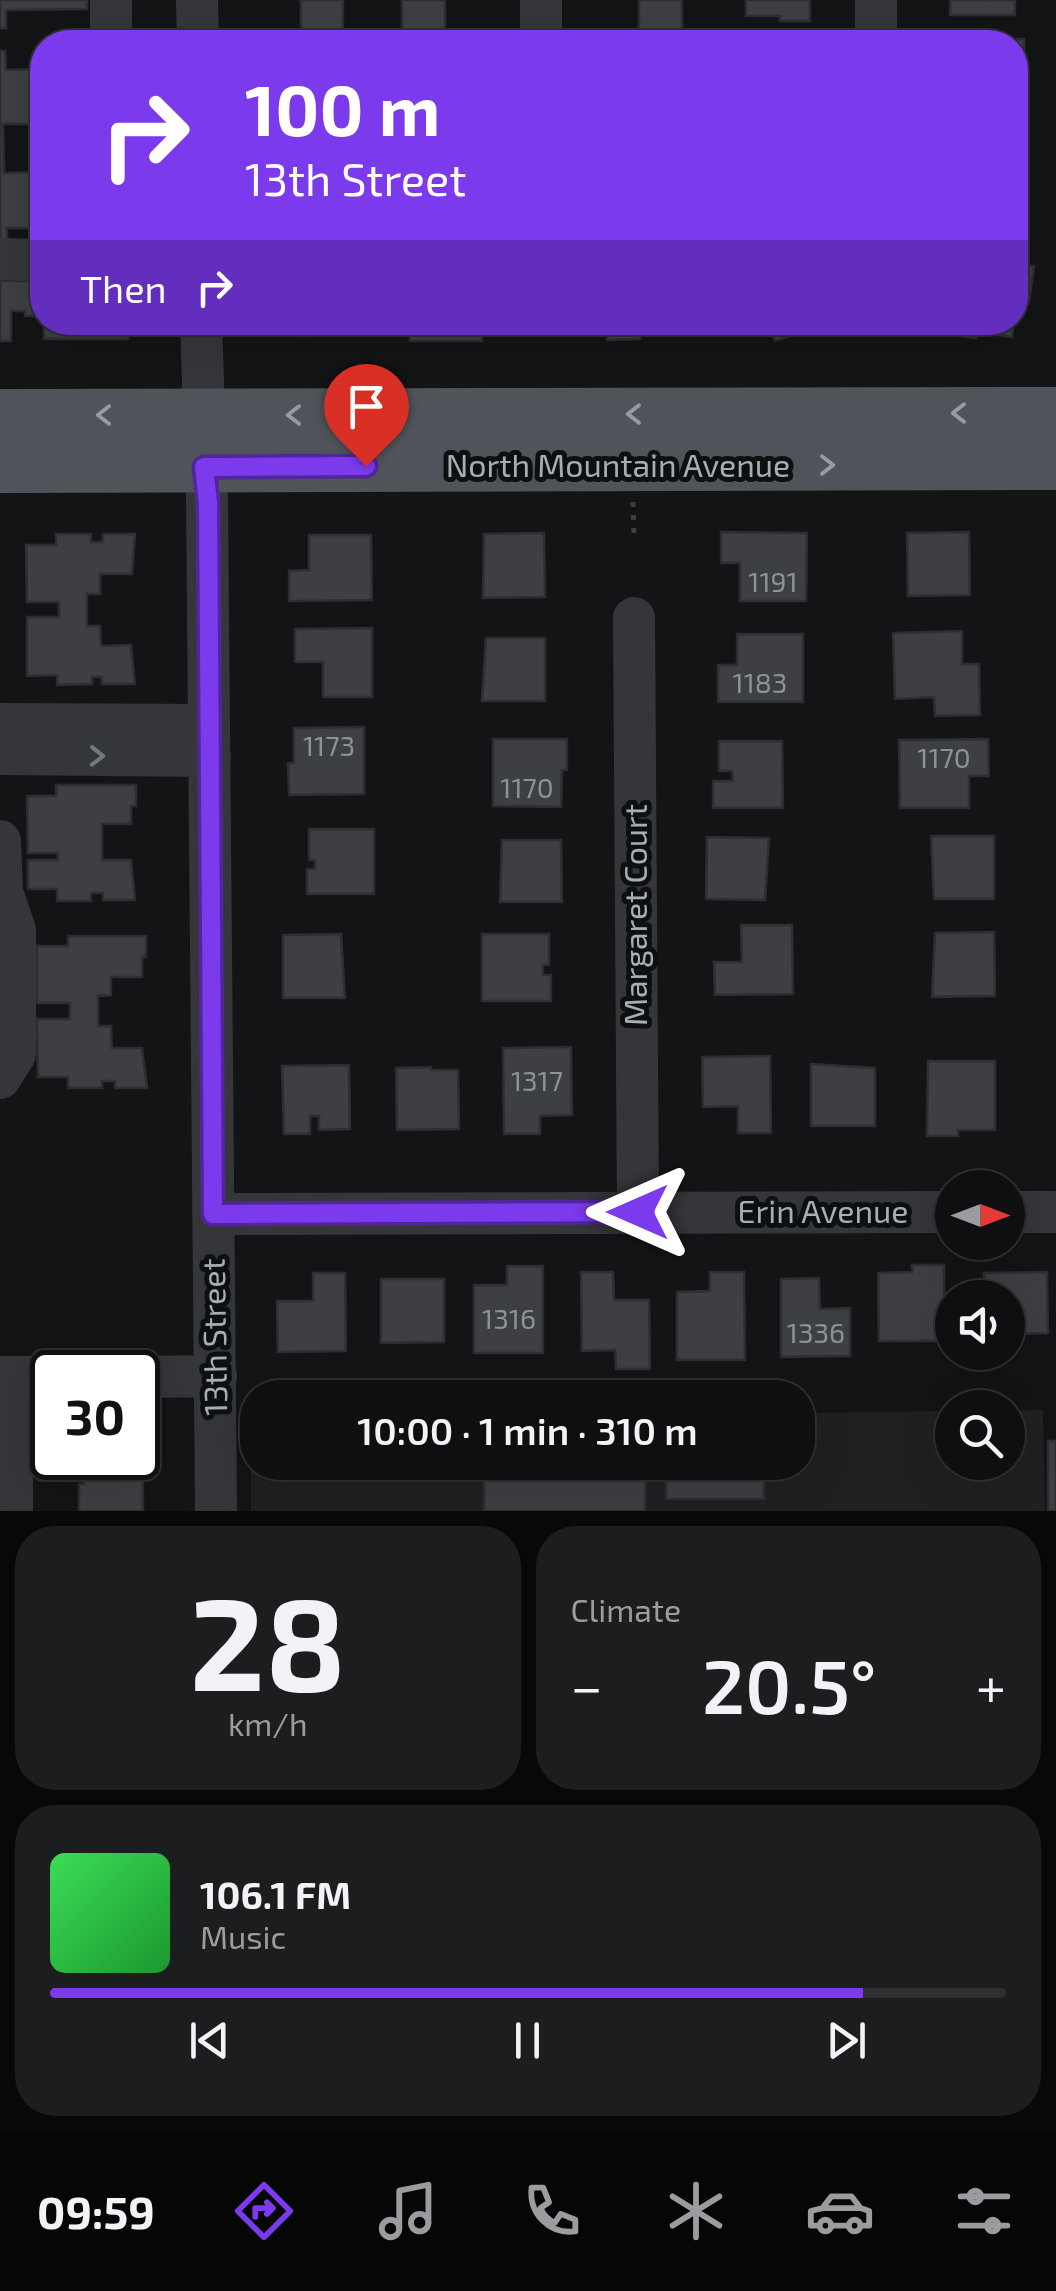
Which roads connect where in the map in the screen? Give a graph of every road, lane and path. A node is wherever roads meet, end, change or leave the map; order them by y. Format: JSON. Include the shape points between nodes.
{"nodes":[{"id":1,"x":110,"y":0,"type":"edge"},
{"id":2,"x":198,"y":0,"type":"edge"},
{"id":3,"x":541,"y":0,"type":"edge"},
{"id":4,"x":876,"y":0,"type":"edge"},
{"id":5,"x":111,"y":30,"type":"edge"},
{"id":6,"x":198,"y":30,"type":"edge"},
{"id":7,"x":541,"y":30,"type":"edge"},
{"id":8,"x":876,"y":30,"type":"edge"},
{"id":9,"x":0,"y":259,"type":"edge"},
{"id":10,"x":30,"y":260,"type":"edge"},
{"id":11,"x":201,"y":335,"type":"edge"},
{"id":12,"x":1056,"y":412,"type":"edge"},
{"id":13,"x":0,"y":415,"type":"edge"},
{"id":14,"x":202,"y":415,"type":"junction"},
{"id":15,"x":1056,"y":464,"type":"edge"},
{"id":16,"x":0,"y":467,"type":"edge"},
{"id":17,"x":204,"y":467,"type":"junction"},
{"id":18,"x":632,"y":489,"type":"dead end"},
{"id":19,"x":634,"y":539,"type":"dead end"},
{"id":20,"x":634,"y":618,"type":"dead end"},
{"id":21,"x":0,"y":724,"type":"edge"},
{"id":22,"x":210,"y":741,"type":"junction"},
{"id":23,"x":0,"y":754,"type":"edge"},
{"id":24,"x":0,"y":840,"type":"edge"},
{"id":25,"x":0,"y":1078,"type":"edge"},
{"id":26,"x":638,"y":1212,"type":"junction"},
{"id":27,"x":935,"y":1212,"type":"edge"},
{"id":28,"x":1025,"y":1212,"type":"edge"},
{"id":29,"x":1056,"y":1212,"type":"edge"},
{"id":30,"x":213,"y":1214,"type":"junction"},
{"id":31,"x":216,"y":1376,"type":"junction"},
{"id":32,"x":160,"y":1377,"type":"edge"},
{"id":33,"x":21,"y":1378,"type":"edge"},
{"id":34,"x":12,"y":1511,"type":"edge"},
{"id":35,"x":216,"y":1511,"type":"edge"}],
"edges":[{"from":1,"to":5,"type":"street"},
{"from":2,"to":6,"type":"street"},
{"from":3,"to":7,"type":"street"},
{"from":4,"to":8,"type":"street"},
{"from":9,"to":10,"type":"street"},
{"from":11,"to":14,"type":"street","name":"13th Street"},
{"from":12,"to":14,"type":"main road","name":"North Mountain Avenue","one_way":true},
{"from":14,"to":13,"type":"main road","name":"North Mountain Avenue","one_way":true},
{"from":14,"to":17,"type":"street","name":"13th Street"},
{"from":17,"to":15,"type":"main road","name":"North Mountain Avenue","one_way":true},
{"from":16,"to":17,"type":"main road","name":"North Mountain Avenue"},
{"from":17,"to":22,"type":"street","name":"13th Street"},
{"from":18,"to":19,"type":"path"},
{"from":20,"to":26,"type":"street","name":"Margaret Court"},
{"from":21,"to":22,"type":"street"},
{"from":23,"to":22,"type":"street","one_way":true},
{"from":22,"to":30,"type":"street","name":"13th Street"},
{"from":24,"to":25,"type":"street","via":[[15,965],[14,1054]]},
{"from":26,"to":27,"type":"street","name":"Erin Avenue"},
{"from":26,"to":30,"type":"street","name":"Erin Avenue"},
{"from":28,"to":29,"type":"street"},
{"from":30,"to":31,"type":"street","name":"13th Street"},
{"from":31,"to":32,"type":"street"},
{"from":31,"to":35,"type":"street","name":"13th Street"},
{"from":33,"to":34,"type":"street"}]}
